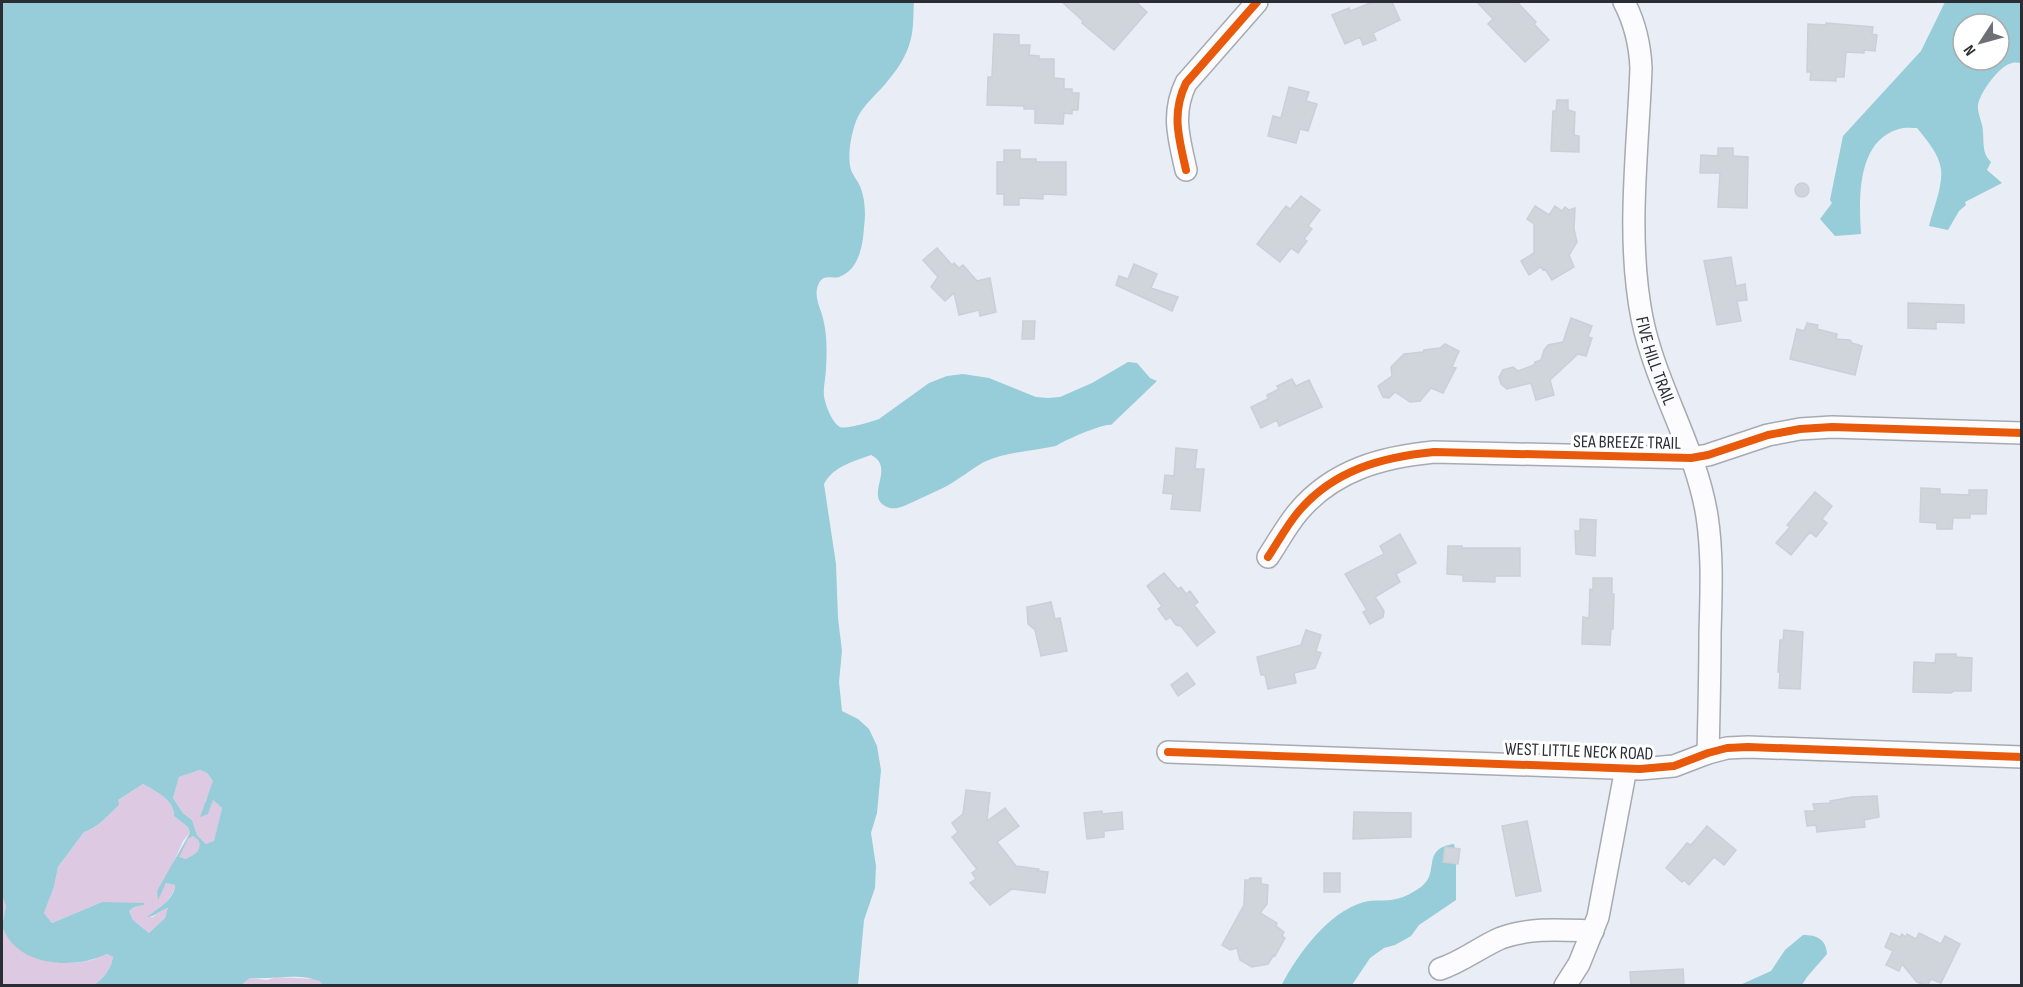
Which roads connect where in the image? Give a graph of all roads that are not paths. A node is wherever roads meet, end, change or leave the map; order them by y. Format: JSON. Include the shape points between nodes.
{"nodes":[{"id":1,"x":1257,"y":2,"type":"edge"},
{"id":2,"x":1624,"y":2,"type":"edge"},
{"id":3,"x":1186,"y":170,"type":"dead end"},
{"id":4,"x":2022,"y":433,"type":"edge"},
{"id":5,"x":1691,"y":458,"type":"junction"},
{"id":6,"x":1268,"y":557,"type":"dead end"},
{"id":7,"x":1168,"y":752,"type":"dead end"},
{"id":8,"x":1708,"y":753,"type":"junction"},
{"id":9,"x":2022,"y":757,"type":"edge"},
{"id":10,"x":1626,"y":768,"type":"junction"},
{"id":11,"x":1593,"y":931,"type":"junction"},
{"id":12,"x":1440,"y":969,"type":"dead end"},
{"id":13,"x":1565,"y":986,"type":"edge"}],
"edges":[{"from":1,"to":3,"type":"street","via":[[1179,96],[1177,126]]},
{"from":2,"to":5,"type":"street","name":"FIVE HILL TRAIL","via":[[1640,50],[1636,171],[1637,281],[1642,319],[1654,364]]},
{"from":4,"to":5,"type":"street","name":"SEA BREEZE TRAIL","via":[[1800,429]]},
{"from":5,"to":6,"type":"street","name":"SEA BREEZE TRAIL","via":[[1434,452],[1379,461],[1332,481],[1314,496]]},
{"from":5,"to":8,"type":"street","name":"FIVE HILL TRAIL","via":[[1711,549]]},
{"from":7,"to":10,"type":"street","name":"WEST LITTLE NECK ROAD"},
{"from":8,"to":9,"type":"street","name":"WEST LITTLE NECK ROAD","via":[[1748,747]]},
{"from":8,"to":10,"type":"street","name":"WEST LITTLE NECK ROAD","via":[[1674,766]]},
{"from":10,"to":11,"type":"street"},
{"from":11,"to":12,"type":"street","via":[[1523,932],[1501,938]]},
{"from":11,"to":13,"type":"street"}]}
